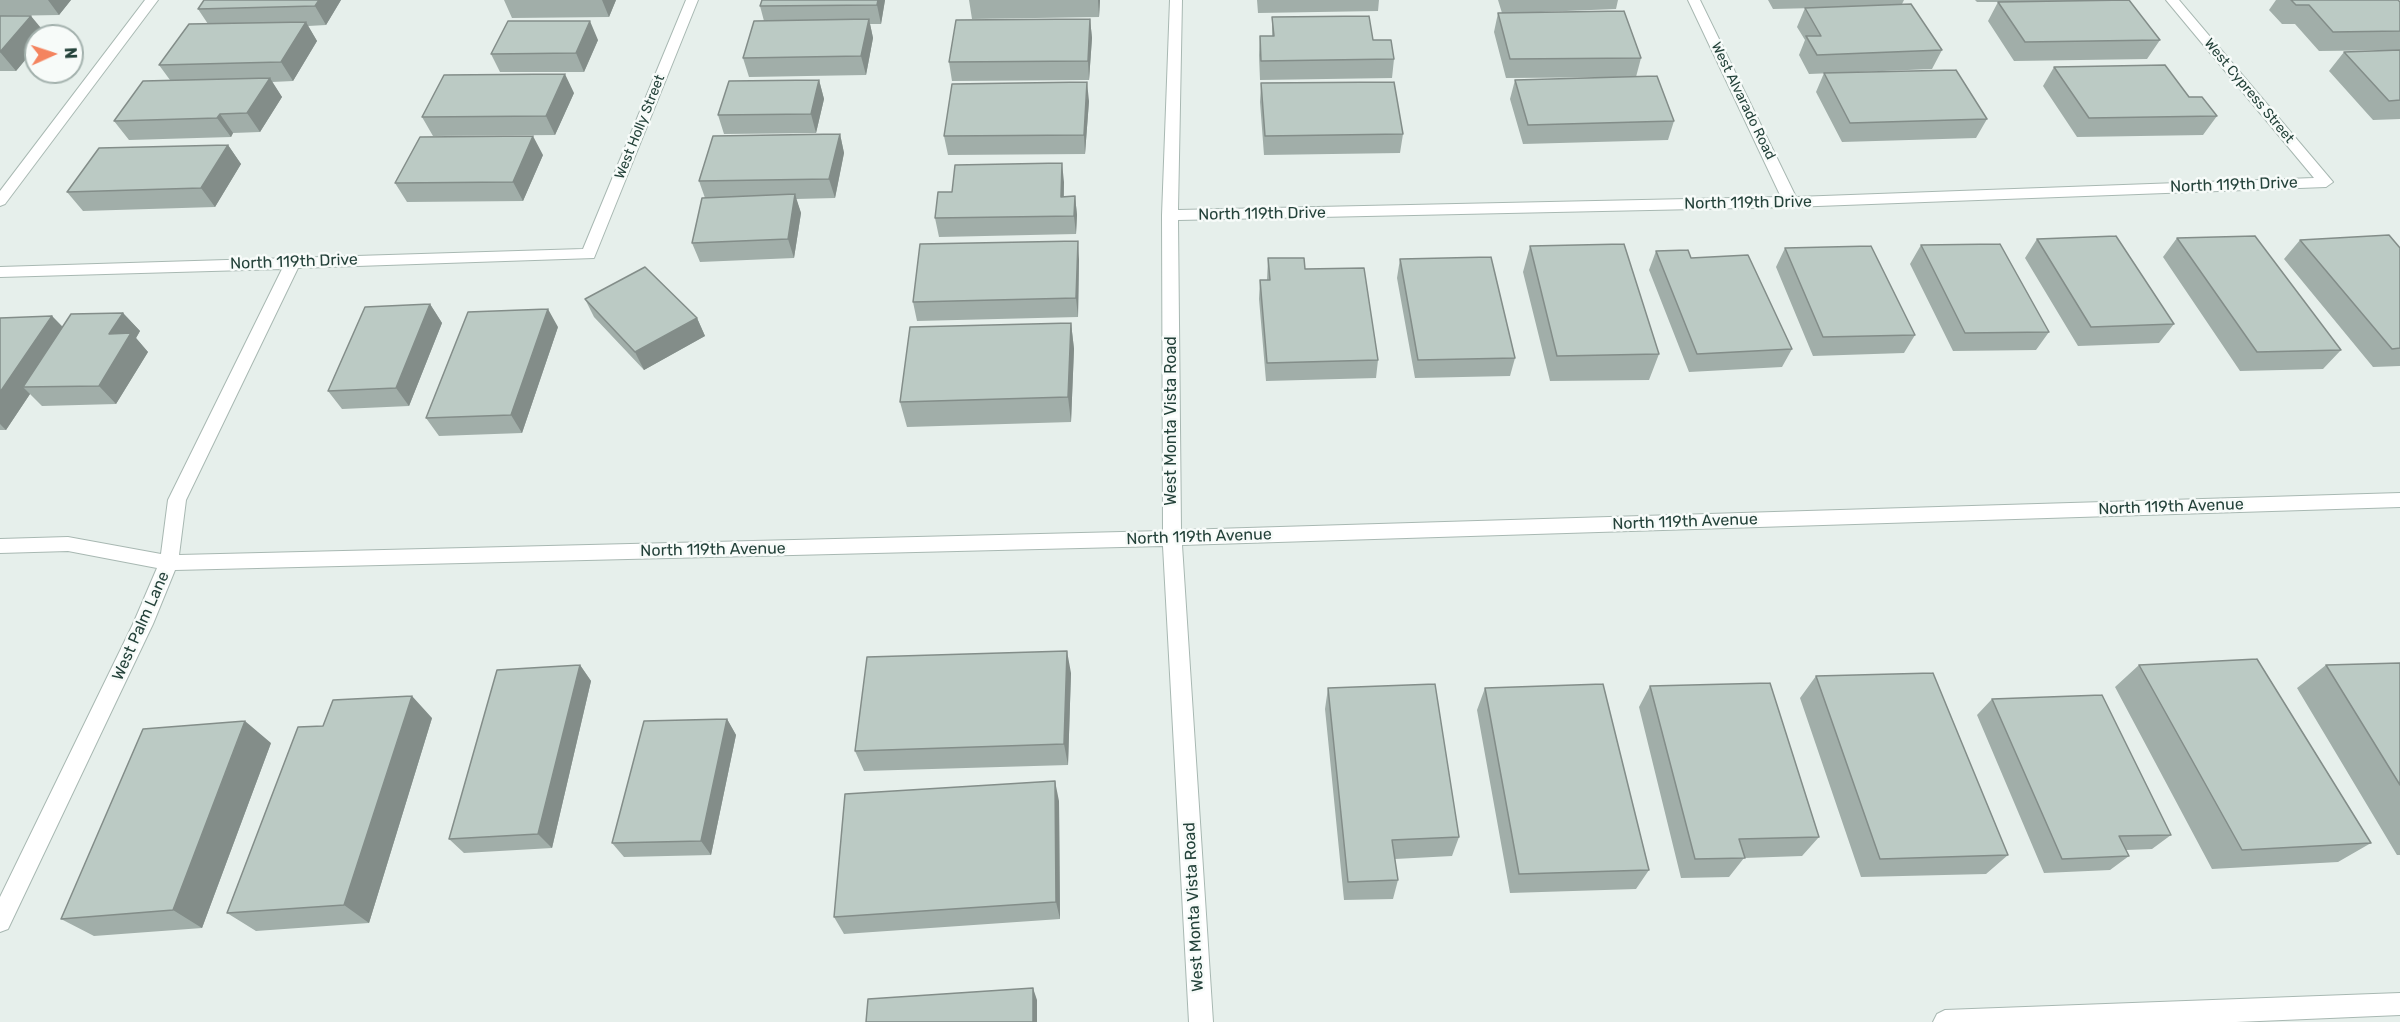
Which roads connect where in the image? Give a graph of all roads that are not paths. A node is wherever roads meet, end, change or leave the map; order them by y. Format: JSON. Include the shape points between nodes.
{"nodes":[{"id":1,"x":152,"y":0,"type":"edge"},
{"id":2,"x":692,"y":0,"type":"edge"},
{"id":3,"x":1176,"y":0,"type":"edge"},
{"id":4,"x":1694,"y":0,"type":"edge"},
{"id":5,"x":2172,"y":0,"type":"edge"},
{"id":6,"x":2326,"y":182,"type":"joint"},
{"id":7,"x":0,"y":201,"type":"edge"},
{"id":8,"x":1791,"y":202,"type":"junction"},
{"id":9,"x":1170,"y":216,"type":"junction"},
{"id":10,"x":589,"y":254,"type":"joint"},
{"id":11,"x":294,"y":261,"type":"junction"},
{"id":12,"x":0,"y":272,"type":"edge"},
{"id":13,"x":2400,"y":500,"type":"edge"},
{"id":14,"x":1172,"y":538,"type":"junction"},
{"id":15,"x":0,"y":546,"type":"edge"},
{"id":16,"x":169,"y":563,"type":"junction"},
{"id":17,"x":0,"y":921,"type":"edge"},
{"id":18,"x":2400,"y":1004,"type":"edge"},
{"id":19,"x":2157,"y":1017,"type":"edge"},
{"id":20,"x":1201,"y":1022,"type":"edge"},
{"id":21,"x":1945,"y":1022,"type":"edge"}],
"edges":[{"from":1,"to":7,"type":"street"},
{"from":2,"to":10,"type":"street","name":"West Holly Street"},
{"from":3,"to":9,"type":"street","name":"West Monta Vista Road"},
{"from":4,"to":8,"type":"street","name":"West Alvarado Road"},
{"from":5,"to":6,"type":"street","name":"West Cypress Street"},
{"from":6,"to":8,"type":"street","name":"North 119th Drive"},
{"from":8,"to":9,"type":"street","name":"North 119th Drive"},
{"from":9,"to":14,"type":"street","name":"West Monta Vista Road"},
{"from":10,"to":11,"type":"street","name":"North 119th Drive"},
{"from":11,"to":12,"type":"street","name":"North 119th Drive"},
{"from":11,"to":16,"type":"street","name":"West Palm Lane","via":[[177,500]]},
{"from":13,"to":14,"type":"street","name":"North 119th Avenue"},
{"from":14,"to":16,"type":"street","name":"North 119th Avenue"},
{"from":14,"to":20,"type":"street","name":"West Monta Vista Road"},
{"from":15,"to":16,"type":"street","name":"North 119th Avenue","via":[[68,544]]},
{"from":16,"to":17,"type":"street","name":"West Palm Lane"},
{"from":18,"to":19,"type":"street"},
{"from":19,"to":21,"type":"street"}]}
